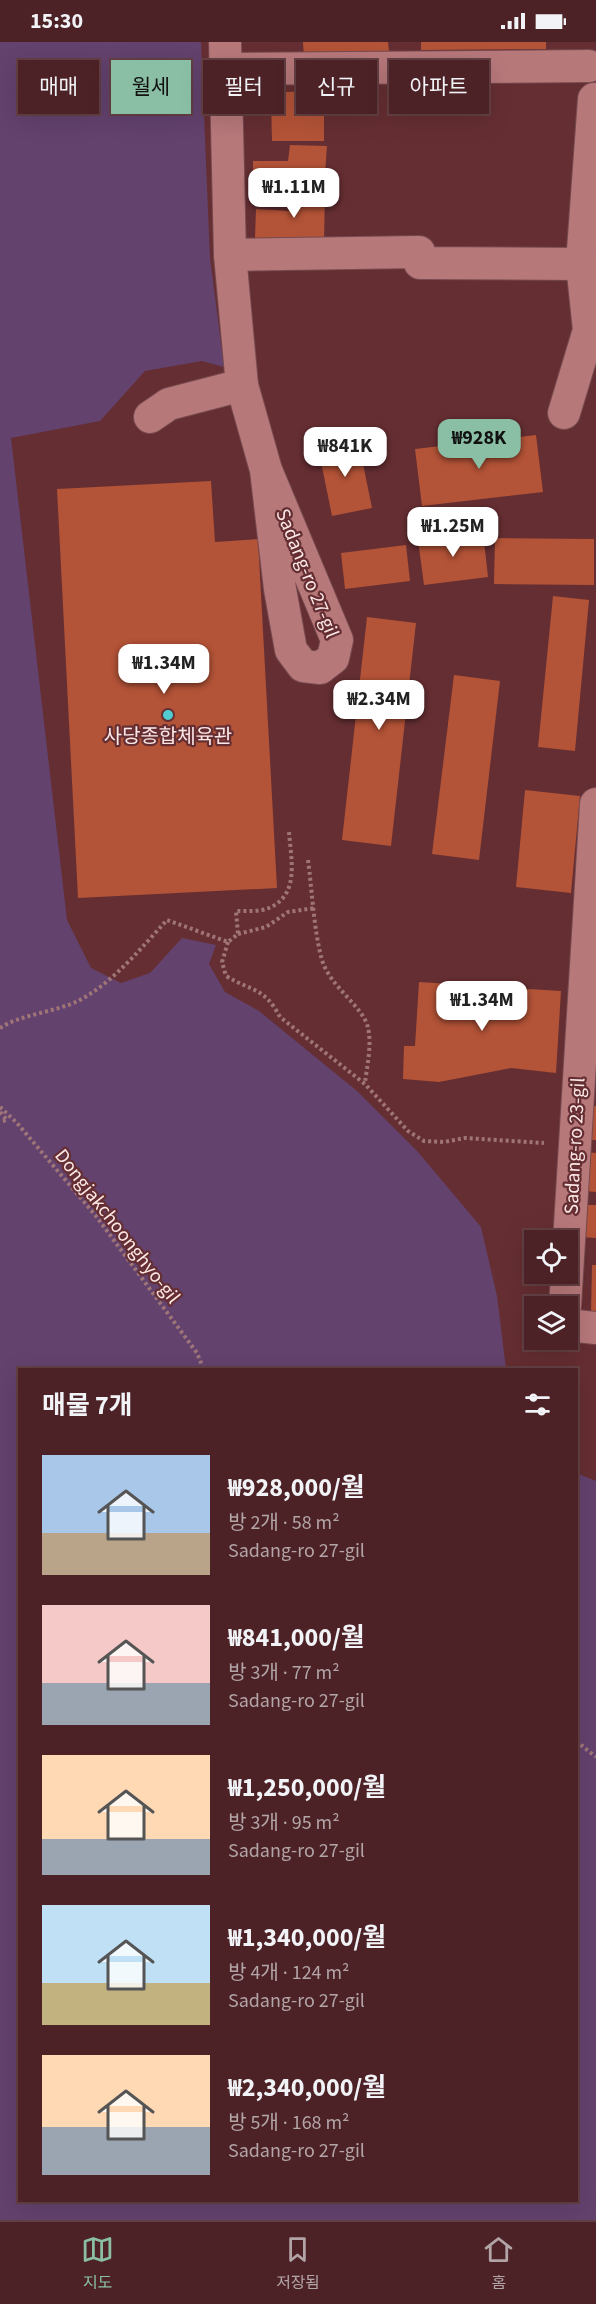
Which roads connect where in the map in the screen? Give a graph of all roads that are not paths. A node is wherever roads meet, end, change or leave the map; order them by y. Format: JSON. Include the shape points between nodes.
{"nodes":[{"id":1,"x":585,"y":54,"type":"edge"},
{"id":2,"x":225,"y":56,"type":"edge"},
{"id":3,"x":595,"y":104,"type":"edge"},
{"id":4,"x":230,"y":255,"type":"junction"},
{"id":5,"x":582,"y":264,"type":"junction"},
{"id":6,"x":242,"y":385,"type":"junction"},
{"id":7,"x":564,"y":412,"type":"dead end"},
{"id":8,"x":150,"y":417,"type":"dead end"},
{"id":9,"x":266,"y":470,"type":"junction"},
{"id":10,"x":596,"y":804,"type":"edge"},
{"id":11,"x":566,"y":1296,"type":"edge"},
{"id":12,"x":578,"y":1326,"type":"edge"},
{"id":13,"x":596,"y":1328,"type":"edge"}],
"edges":[{"from":1,"to":2,"type":"street"},
{"from":1,"to":3,"type":"street"},
{"from":2,"to":4,"type":"street","name":"Sadang-ro 27-gil"},
{"from":3,"to":5,"type":"street"},
{"from":4,"to":5,"type":"street","via":[[419,252],[420,263]]},
{"from":4,"to":6,"type":"street","name":"Sadang-ro 27-gil"},
{"from":5,"to":7,"type":"street","via":[[590,330]]},
{"from":6,"to":8,"type":"street","via":[[169,404]]},
{"from":6,"to":9,"type":"street","name":"Sadang-ro 27-gil"},
{"from":9,"to":9,"type":"street","name":"Sadang-ro 27-gil","via":[[291,650],[303,666],[320,668],[333,658],[337,640]]},
{"from":10,"to":11,"type":"street","name":"Sadang-ro 23-gil"},
{"from":12,"to":13,"type":"street"}]}
